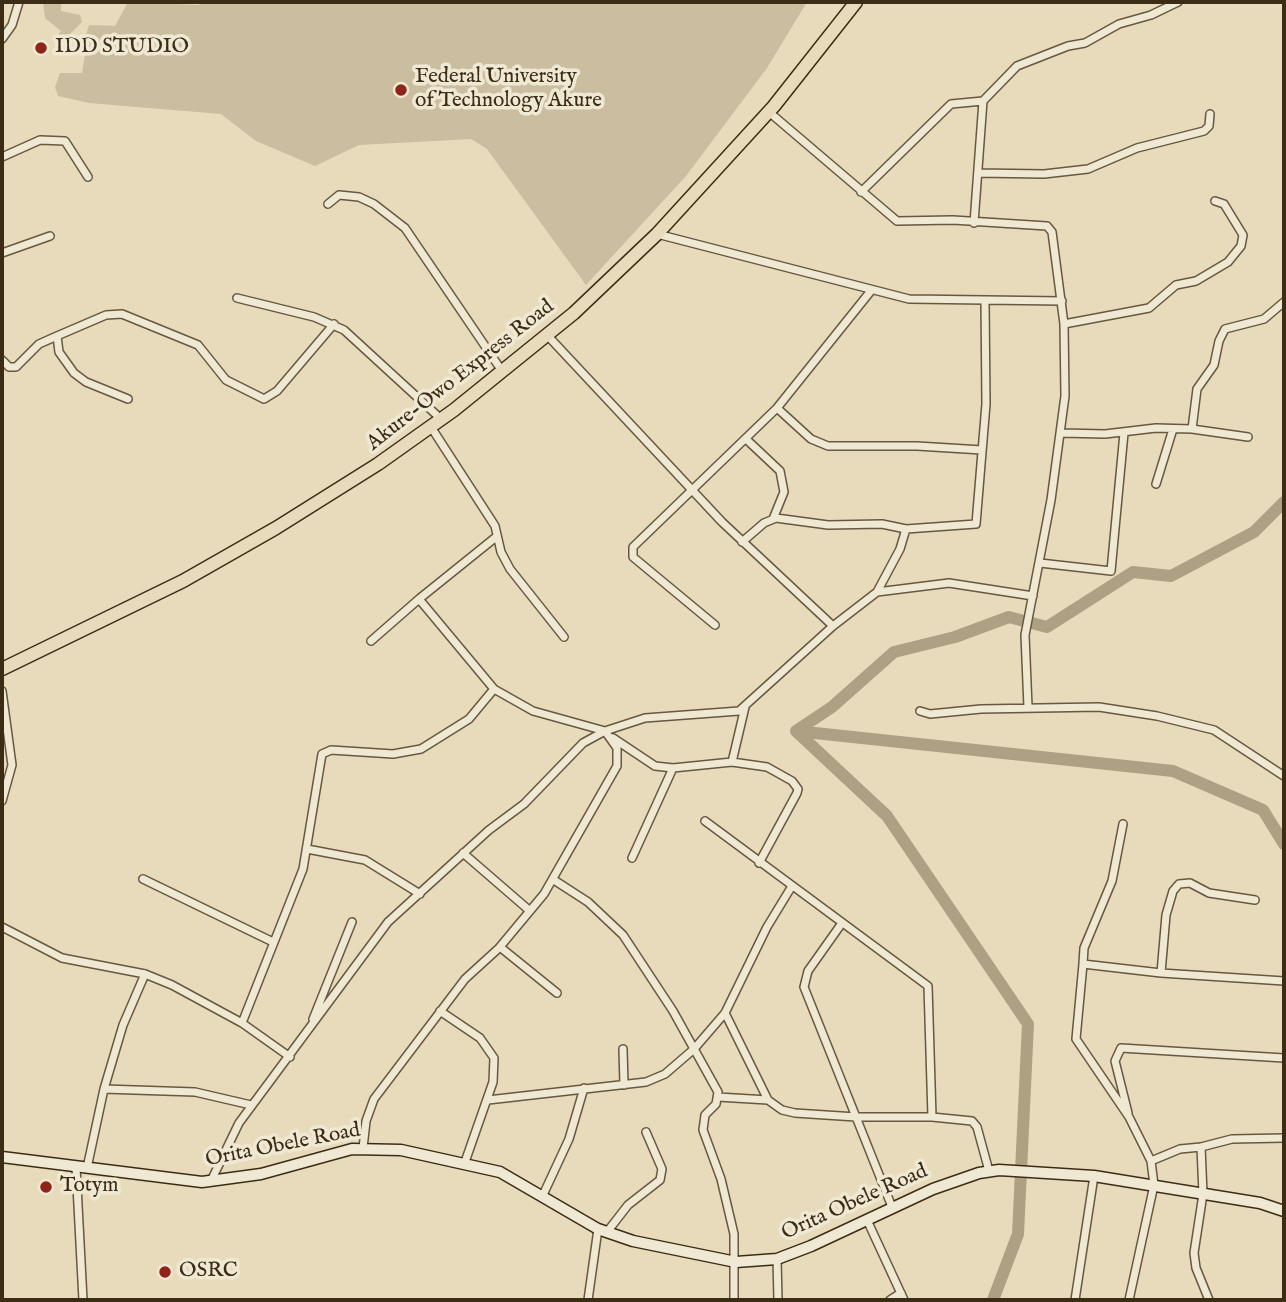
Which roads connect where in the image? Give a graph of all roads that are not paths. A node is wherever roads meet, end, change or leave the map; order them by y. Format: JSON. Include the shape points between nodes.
{"nodes":[{"id":1,"x":19,"y":2,"type":"edge"},
{"id":2,"x":856,"y":2,"type":"edge"},
{"id":3,"x":1178,"y":2,"type":"edge"},
{"id":4,"x":2,"y":40,"type":"edge"},
{"id":5,"x":983,"y":101,"type":"junction"},
{"id":6,"x":769,"y":112,"type":"junction"},
{"id":7,"x":1210,"y":114,"type":"dead end"},
{"id":8,"x":2,"y":157,"type":"edge"},
{"id":9,"x":978,"y":173,"type":"junction"},
{"id":10,"x":88,"y":177,"type":"dead end"},
{"id":11,"x":861,"y":192,"type":"junction"},
{"id":12,"x":1215,"y":201,"type":"dead end"},
{"id":13,"x":328,"y":204,"type":"dead end"},
{"id":14,"x":974,"y":223,"type":"junction"},
{"id":15,"x":657,"y":234,"type":"junction"},
{"id":16,"x":50,"y":236,"type":"dead end"},
{"id":17,"x":2,"y":253,"type":"edge"},
{"id":18,"x":870,"y":292,"type":"junction"},
{"id":19,"x":237,"y":298,"type":"dead end"},
{"id":20,"x":985,"y":301,"type":"junction"},
{"id":21,"x":1062,"y":301,"type":"junction"},
{"id":22,"x":1284,"y":302,"type":"edge"},
{"id":23,"x":334,"y":324,"type":"junction"},
{"id":24,"x":1064,"y":324,"type":"junction"},
{"id":25,"x":547,"y":335,"type":"junction"},
{"id":26,"x":57,"y":336,"type":"junction"},
{"id":27,"x":2,"y":360,"type":"edge"},
{"id":28,"x":503,"y":372,"type":"junction"},
{"id":29,"x":128,"y":399,"type":"dead end"},
{"id":30,"x":777,"y":408,"type":"junction"},
{"id":31,"x":436,"y":423,"type":"junction"},
{"id":32,"x":1173,"y":429,"type":"junction"},
{"id":33,"x":1192,"y":429,"type":"junction"},
{"id":34,"x":1062,"y":433,"type":"junction"},
{"id":35,"x":1125,"y":433,"type":"junction"},
{"id":36,"x":1248,"y":437,"type":"dead end"},
{"id":37,"x":746,"y":439,"type":"junction"},
{"id":38,"x":982,"y":450,"type":"junction"},
{"id":39,"x":1156,"y":484,"type":"dead end"},
{"id":40,"x":694,"y":491,"type":"junction"},
{"id":41,"x":773,"y":519,"type":"junction"},
{"id":42,"x":906,"y":529,"type":"junction"},
{"id":43,"x":496,"y":537,"type":"junction"},
{"id":44,"x":742,"y":542,"type":"junction"},
{"id":45,"x":1040,"y":563,"type":"junction"},
{"id":46,"x":877,"y":592,"type":"junction"},
{"id":47,"x":1033,"y":596,"type":"junction"},
{"id":48,"x":419,"y":599,"type":"junction"},
{"id":49,"x":715,"y":625,"type":"dead end"},
{"id":50,"x":833,"y":626,"type":"junction"},
{"id":51,"x":564,"y":637,"type":"dead end"},
{"id":52,"x":371,"y":641,"type":"dead end"},
{"id":53,"x":2,"y":669,"type":"edge"},
{"id":54,"x":494,"y":689,"type":"junction"},
{"id":55,"x":2,"y":691,"type":"edge"},
{"id":56,"x":745,"y":707,"type":"junction"},
{"id":57,"x":1028,"y":708,"type":"junction"},
{"id":58,"x":920,"y":711,"type":"dead end"},
{"id":59,"x":607,"y":733,"type":"junction"},
{"id":60,"x":732,"y":762,"type":"junction"},
{"id":61,"x":673,"y":768,"type":"junction"},
{"id":62,"x":1284,"y":776,"type":"edge"},
{"id":63,"x":2,"y":801,"type":"edge"},
{"id":64,"x":705,"y":821,"type":"dead end"},
{"id":65,"x":1122,"y":824,"type":"dead end"},
{"id":66,"x":307,"y":849,"type":"junction"},
{"id":67,"x":463,"y":853,"type":"junction"},
{"id":68,"x":632,"y":858,"type":"dead end"},
{"id":69,"x":759,"y":863,"type":"junction"},
{"id":70,"x":143,"y":879,"type":"dead end"},
{"id":71,"x":554,"y":880,"type":"junction"},
{"id":72,"x":792,"y":886,"type":"junction"},
{"id":73,"x":420,"y":894,"type":"junction"},
{"id":74,"x":1255,"y":900,"type":"dead end"},
{"id":75,"x":530,"y":911,"type":"junction"},
{"id":76,"x":352,"y":922,"type":"dead end"},
{"id":77,"x":842,"y":923,"type":"junction"},
{"id":78,"x":2,"y":927,"type":"edge"},
{"id":79,"x":273,"y":942,"type":"junction"},
{"id":80,"x":500,"y":947,"type":"junction"},
{"id":81,"x":1083,"y":964,"type":"junction"},
{"id":82,"x":145,"y":974,"type":"junction"},
{"id":83,"x":1161,"y":974,"type":"junction"},
{"id":84,"x":1284,"y":981,"type":"edge"},
{"id":85,"x":557,"y":993,"type":"dead end"},
{"id":86,"x":440,"y":1011,"type":"junction"},
{"id":87,"x":725,"y":1013,"type":"junction"},
{"id":88,"x":242,"y":1023,"type":"junction"},
{"id":89,"x":309,"y":1030,"type":"junction"},
{"id":90,"x":623,"y":1049,"type":"dead end"},
{"id":91,"x":694,"y":1049,"type":"junction"},
{"id":92,"x":290,"y":1056,"type":"junction"},
{"id":93,"x":1284,"y":1058,"type":"edge"},
{"id":94,"x":624,"y":1084,"type":"junction"},
{"id":95,"x":584,"y":1088,"type":"junction"},
{"id":96,"x":104,"y":1089,"type":"junction"},
{"id":97,"x":718,"y":1097,"type":"junction"},
{"id":98,"x":488,"y":1100,"type":"junction"},
{"id":99,"x":768,"y":1100,"type":"junction"},
{"id":100,"x":251,"y":1105,"type":"junction"},
{"id":101,"x":932,"y":1117,"type":"junction"},
{"id":102,"x":1129,"y":1117,"type":"junction"},
{"id":103,"x":856,"y":1118,"type":"junction"},
{"id":104,"x":646,"y":1132,"type":"dead end"},
{"id":105,"x":1284,"y":1138,"type":"edge"},
{"id":106,"x":363,"y":1147,"type":"junction"},
{"id":107,"x":1201,"y":1147,"type":"junction"},
{"id":108,"x":2,"y":1157,"type":"edge"},
{"id":109,"x":1151,"y":1161,"type":"junction"},
{"id":110,"x":465,"y":1162,"type":"junction"},
{"id":111,"x":81,"y":1168,"type":"junction"},
{"id":112,"x":989,"y":1171,"type":"junction"},
{"id":113,"x":1094,"y":1175,"type":"junction"},
{"id":114,"x":210,"y":1182,"type":"junction"},
{"id":115,"x":1154,"y":1185,"type":"junction"},
{"id":116,"x":1203,"y":1194,"type":"junction"},
{"id":117,"x":543,"y":1195,"type":"junction"},
{"id":118,"x":892,"y":1207,"type":"junction"},
{"id":119,"x":1284,"y":1211,"type":"edge"},
{"id":120,"x":867,"y":1220,"type":"junction"},
{"id":121,"x":603,"y":1231,"type":"junction"},
{"id":122,"x":777,"y":1259,"type":"junction"},
{"id":123,"x":736,"y":1262,"type":"junction"},
{"id":124,"x":902,"y":1297,"type":"edge"},
{"id":125,"x":83,"y":1300,"type":"edge"},
{"id":126,"x":588,"y":1300,"type":"edge"},
{"id":127,"x":734,"y":1300,"type":"edge"},
{"id":128,"x":778,"y":1300,"type":"edge"},
{"id":129,"x":890,"y":1300,"type":"edge"},
{"id":130,"x":1075,"y":1300,"type":"edge"},
{"id":131,"x":1129,"y":1300,"type":"edge"},
{"id":132,"x":1209,"y":1300,"type":"edge"}],
"edges":[{"from":1,"to":4,"type":"street"},
{"from":2,"to":6,"type":"highway","name":"Akure-Owo Express Road"},
{"from":3,"to":5,"type":"street","via":[[1119,24],[1085,43],[1017,66]]},
{"from":5,"to":9,"type":"street"},
{"from":5,"to":11,"type":"street","via":[[951,104]]},
{"from":6,"to":11,"type":"street"},
{"from":6,"to":15,"type":"highway","name":"Akure-Owo Express Road"},
{"from":7,"to":9,"type":"street","via":[[1204,131],[1137,148],[1088,169]]},
{"from":8,"to":10,"type":"street","via":[[40,140],[65,141]]},
{"from":9,"to":14,"type":"street"},
{"from":11,"to":14,"type":"street","via":[[897,221]]},
{"from":12,"to":24,"type":"street","via":[[1224,204],[1243,235],[1241,246],[1228,262],[1196,281],[1175,285],[1149,308]]},
{"from":13,"to":28,"type":"street","via":[[339,195],[359,197],[405,228]]},
{"from":14,"to":21,"type":"street","via":[[1050,228]]},
{"from":15,"to":18,"type":"street"},
{"from":15,"to":25,"type":"highway","name":"Akure-Owo Express Road"},
{"from":16,"to":17,"type":"street"},
{"from":18,"to":20,"type":"street","via":[[909,299]]},
{"from":18,"to":30,"type":"street"},
{"from":19,"to":23,"type":"street"},
{"from":20,"to":21,"type":"street"},
{"from":20,"to":38,"type":"street"},
{"from":21,"to":24,"type":"street"},
{"from":22,"to":33,"type":"street","via":[[1264,319],[1225,329],[1214,365],[1197,389]]},
{"from":23,"to":26,"type":"street","via":[[277,391],[264,399],[226,380],[198,345],[122,313]]},
{"from":23,"to":31,"type":"street","via":[[373,354]]},
{"from":24,"to":34,"type":"street"},
{"from":25,"to":28,"type":"highway","name":"Akure-Owo Express Road"},
{"from":25,"to":40,"type":"street"},
{"from":26,"to":27,"type":"street","via":[[39,344],[16,367]]},
{"from":26,"to":29,"type":"street","via":[[60,352],[74,373]]},
{"from":28,"to":31,"type":"highway","name":"Akure-Owo Express Road"},
{"from":30,"to":37,"type":"street"},
{"from":30,"to":38,"type":"street","via":[[811,439],[828,446]]},
{"from":31,"to":43,"type":"street","via":[[495,526]]},
{"from":31,"to":53,"type":"highway","name":"Akure-Owo Express Road","via":[[334,493],[195,574]]},
{"from":32,"to":33,"type":"street"},
{"from":32,"to":35,"type":"street"},
{"from":32,"to":39,"type":"street"},
{"from":33,"to":36,"type":"street"},
{"from":34,"to":35,"type":"street"},
{"from":34,"to":45,"type":"street"},
{"from":35,"to":45,"type":"street","via":[[1111,571]]},
{"from":37,"to":40,"type":"street"},
{"from":37,"to":41,"type":"street","via":[[780,471],[784,492]]},
{"from":38,"to":42,"type":"street","via":[[976,524]]},
{"from":40,"to":44,"type":"street"},
{"from":40,"to":49,"type":"street","via":[[637,541],[631,552]]},
{"from":41,"to":42,"type":"street"},
{"from":41,"to":44,"type":"street"},
{"from":42,"to":46,"type":"street"},
{"from":43,"to":48,"type":"street"},
{"from":43,"to":51,"type":"street","via":[[510,569]]},
{"from":44,"to":50,"type":"street"},
{"from":45,"to":47,"type":"street"},
{"from":46,"to":47,"type":"street","via":[[949,583]]},
{"from":46,"to":50,"type":"street"},
{"from":47,"to":57,"type":"street","via":[[1026,635]]},
{"from":48,"to":52,"type":"street"},
{"from":48,"to":54,"type":"street"},
{"from":50,"to":56,"type":"street"},
{"from":54,"to":59,"type":"street","via":[[533,711]]},
{"from":54,"to":66,"type":"street","via":[[469,719],[421,749],[393,754],[331,750],[322,754]]},
{"from":55,"to":63,"type":"street","via":[[12,752]]},
{"from":56,"to":59,"type":"street","via":[[721,714],[645,718]]},
{"from":56,"to":60,"type":"street"},
{"from":57,"to":58,"type":"street"},
{"from":57,"to":62,"type":"street","via":[[1108,708],[1214,730]]},
{"from":59,"to":61,"type":"street","via":[[649,764]]},
{"from":59,"to":67,"type":"street","via":[[570,753],[524,804]]},
{"from":59,"to":71,"type":"street","via":[[617,748],[617,766]]},
{"from":60,"to":61,"type":"street"},
{"from":60,"to":69,"type":"street","via":[[766,767],[798,789]]},
{"from":61,"to":68,"type":"street"},
{"from":64,"to":69,"type":"street"},
{"from":65,"to":81,"type":"street","via":[[1112,881],[1084,948]]},
{"from":66,"to":73,"type":"street","via":[[365,860]]},
{"from":66,"to":79,"type":"street","via":[[294,896]]},
{"from":67,"to":73,"type":"street"},
{"from":67,"to":75,"type":"street"},
{"from":69,"to":72,"type":"street"},
{"from":70,"to":79,"type":"street"},
{"from":71,"to":75,"type":"street"},
{"from":71,"to":91,"type":"street","via":[[588,902],[623,935]]},
{"from":72,"to":77,"type":"street"},
{"from":72,"to":87,"type":"street","via":[[766,927]]},
{"from":73,"to":89,"type":"street","via":[[388,922]]},
{"from":74,"to":83,"type":"street","via":[[1179,884],[1166,915]]},
{"from":75,"to":80,"type":"street"},
{"from":76,"to":89,"type":"street"},
{"from":77,"to":101,"type":"street","via":[[928,986]]},
{"from":77,"to":103,"type":"street","via":[[808,971],[804,987]]},
{"from":78,"to":82,"type":"street","via":[[62,958]]},
{"from":79,"to":88,"type":"street"},
{"from":80,"to":85,"type":"street"},
{"from":80,"to":86,"type":"street","via":[[475,968]]},
{"from":81,"to":83,"type":"street"},
{"from":81,"to":102,"type":"street","via":[[1076,1039]]},
{"from":82,"to":88,"type":"street","via":[[195,995]]},
{"from":82,"to":96,"type":"street","via":[[123,1025]]},
{"from":83,"to":84,"type":"street"},
{"from":86,"to":98,"type":"street","via":[[463,1024],[489,1049],[495,1068]]},
{"from":86,"to":106,"type":"street","via":[[374,1099]]},
{"from":87,"to":91,"type":"street"},
{"from":87,"to":99,"type":"street"},
{"from":88,"to":92,"type":"street"},
{"from":89,"to":92,"type":"street"},
{"from":90,"to":94,"type":"street"},
{"from":91,"to":94,"type":"street","via":[[656,1079]]},
{"from":91,"to":97,"type":"street"},
{"from":92,"to":100,"type":"street"},
{"from":93,"to":102,"type":"street","via":[[1121,1048],[1115,1061]]},
{"from":94,"to":95,"type":"street"},
{"from":95,"to":98,"type":"street"},
{"from":95,"to":117,"type":"street","via":[[569,1139]]},
{"from":96,"to":100,"type":"street","via":[[195,1092]]},
{"from":96,"to":111,"type":"street"},
{"from":97,"to":99,"type":"street"},
{"from":97,"to":123,"type":"street","via":[[705,1115],[703,1130],[727,1200]]},
{"from":98,"to":110,"type":"street"},
{"from":99,"to":103,"type":"street","via":[[782,1110]]},
{"from":100,"to":114,"type":"street"},
{"from":101,"to":103,"type":"street"},
{"from":101,"to":112,"type":"street","via":[[975,1124]]},
{"from":102,"to":109,"type":"street"},
{"from":103,"to":118,"type":"street"},
{"from":104,"to":121,"type":"street","via":[[662,1169],[660,1180]]},
{"from":105,"to":107,"type":"street","via":[[1232,1139]]},
{"from":106,"to":110,"type":"main road","name":"Orita Obele Road"},
{"from":106,"to":114,"type":"main road","name":"Orita Obele Road","via":[[261,1174]]},
{"from":107,"to":109,"type":"street","via":[[1180,1149]]},
{"from":107,"to":116,"type":"street"},
{"from":108,"to":111,"type":"main road","name":"Orita Obele Road"},
{"from":109,"to":115,"type":"street"},
{"from":110,"to":117,"type":"main road","name":"Orita Obele Road","via":[[500,1172]]},
{"from":111,"to":114,"type":"main road","name":"Orita Obele Road"},
{"from":111,"to":125,"type":"street"},
{"from":112,"to":113,"type":"main road","name":"Orita Obele Road"},
{"from":112,"to":118,"type":"main road","name":"Orita Obele Road"},
{"from":113,"to":115,"type":"main road","name":"Orita Obele Road"},
{"from":113,"to":130,"type":"street"},
{"from":115,"to":116,"type":"main road","name":"Orita Obele Road"},
{"from":115,"to":131,"type":"street"},
{"from":116,"to":119,"type":"main road","name":"Orita Obele Road"},
{"from":116,"to":132,"type":"street","via":[[1194,1253]]},
{"from":117,"to":121,"type":"main road","name":"Orita Obele Road"},
{"from":118,"to":120,"type":"main road","name":"Orita Obele Road"},
{"from":120,"to":122,"type":"main road","name":"Orita Obele Road"},
{"from":120,"to":124,"type":"street"},
{"from":121,"to":123,"type":"main road","name":"Orita Obele Road","via":[[668,1250]]},
{"from":121,"to":126,"type":"street"},
{"from":122,"to":123,"type":"main road","name":"Orita Obele Road"},
{"from":122,"to":128,"type":"street"},
{"from":123,"to":127,"type":"street"},
{"from":124,"to":129,"type":"street"}]}
